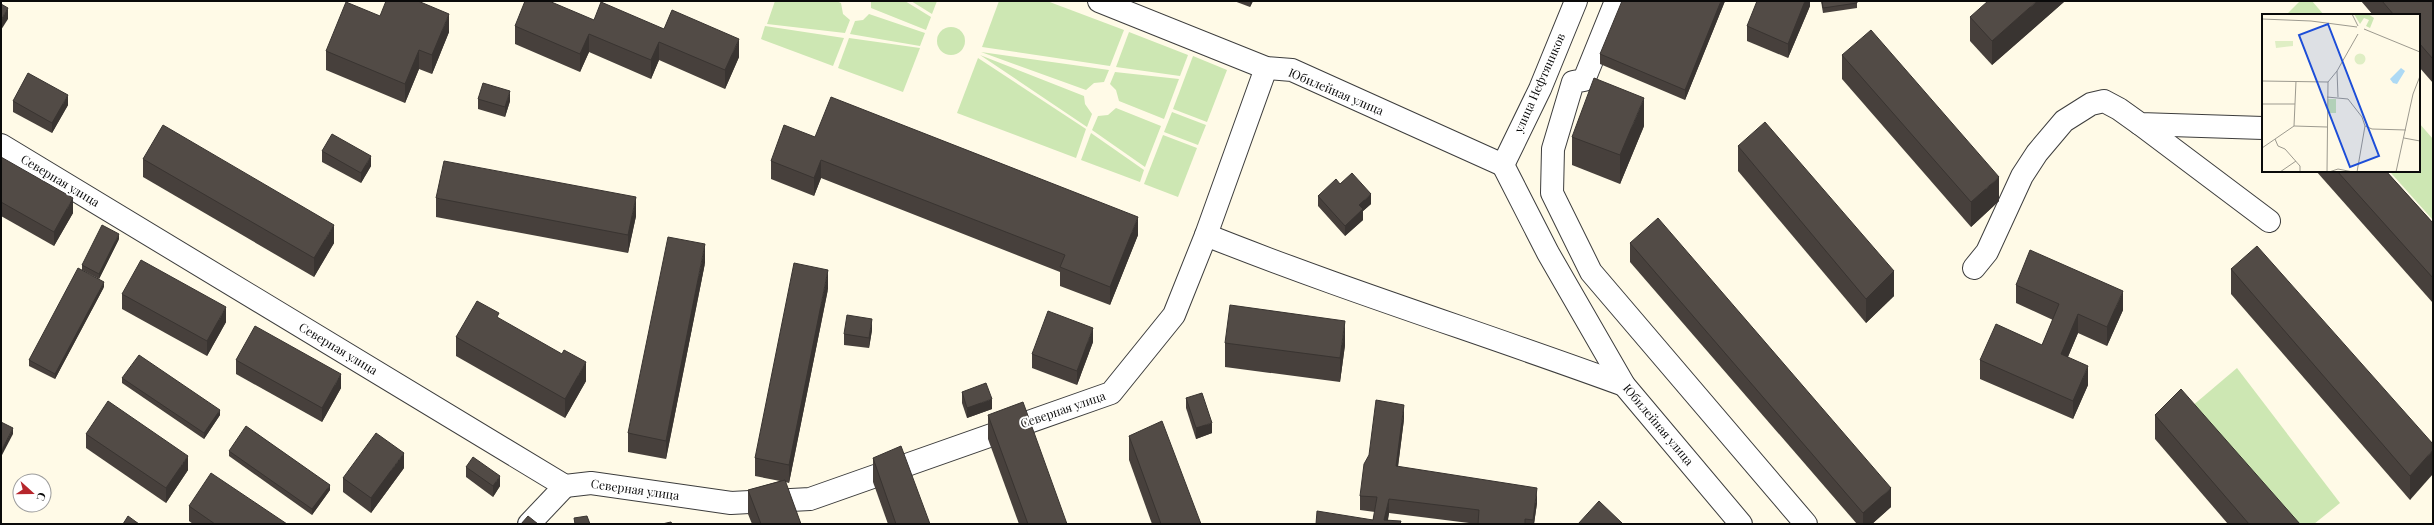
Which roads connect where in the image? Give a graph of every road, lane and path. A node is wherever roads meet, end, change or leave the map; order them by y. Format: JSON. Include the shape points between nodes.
{"nodes":[{"id":1,"x":1099,"y":1,"type":"edge"},
{"id":2,"x":1576,"y":1,"type":"edge"},
{"id":3,"x":1616,"y":1,"type":"edge"},
{"id":4,"x":1266,"y":68,"type":"junction"},
{"id":5,"x":2140,"y":124,"type":"junction"},
{"id":6,"x":2262,"y":128,"type":"edge"},
{"id":7,"x":1,"y":145,"type":"edge"},
{"id":8,"x":1503,"y":165,"type":"junction"},
{"id":9,"x":2269,"y":220,"type":"dead end"},
{"id":10,"x":1206,"y":235,"type":"junction"},
{"id":11,"x":1974,"y":268,"type":"dead end"},
{"id":12,"x":1624,"y":385,"type":"junction"},
{"id":13,"x":565,"y":486,"type":"junction"},
{"id":14,"x":529,"y":524,"type":"edge"},
{"id":15,"x":1741,"y":524,"type":"edge"},
{"id":16,"x":1806,"y":524,"type":"edge"}],
"edges":[{"from":1,"to":4,"type":"street","name":"Юбилейная улица"},
{"from":2,"to":8,"type":"street","name":"улица Нефтяников","via":[[1540,89]]},
{"from":3,"to":16,"type":"street","via":[[1584,80],[1573,82],[1565,106],[1553,149],[1552,193],[1591,272]]},
{"from":4,"to":8,"type":"street","name":"Юбилейная улица","via":[[1292,70]]},
{"from":4,"to":10,"type":"street","name":"Северная улица"},
{"from":5,"to":6,"type":"street"},
{"from":5,"to":9,"type":"street"},
{"from":5,"to":11,"type":"street","via":[[2104,101],[2091,104],[2064,122],[2037,153],[2022,176],[1987,252]]},
{"from":7,"to":13,"type":"street","name":"Северная улица"},
{"from":8,"to":12,"type":"street","name":"Юбилейная улица","via":[[1585,319]]},
{"from":10,"to":12,"type":"street","via":[[1291,269]]},
{"from":10,"to":13,"type":"street","name":"Северная улица","via":[[1174,315],[1111,393],[810,499],[731,503],[591,483]]},
{"from":12,"to":15,"type":"street","name":"Юбилейная улица"},
{"from":13,"to":14,"type":"street"}]}
